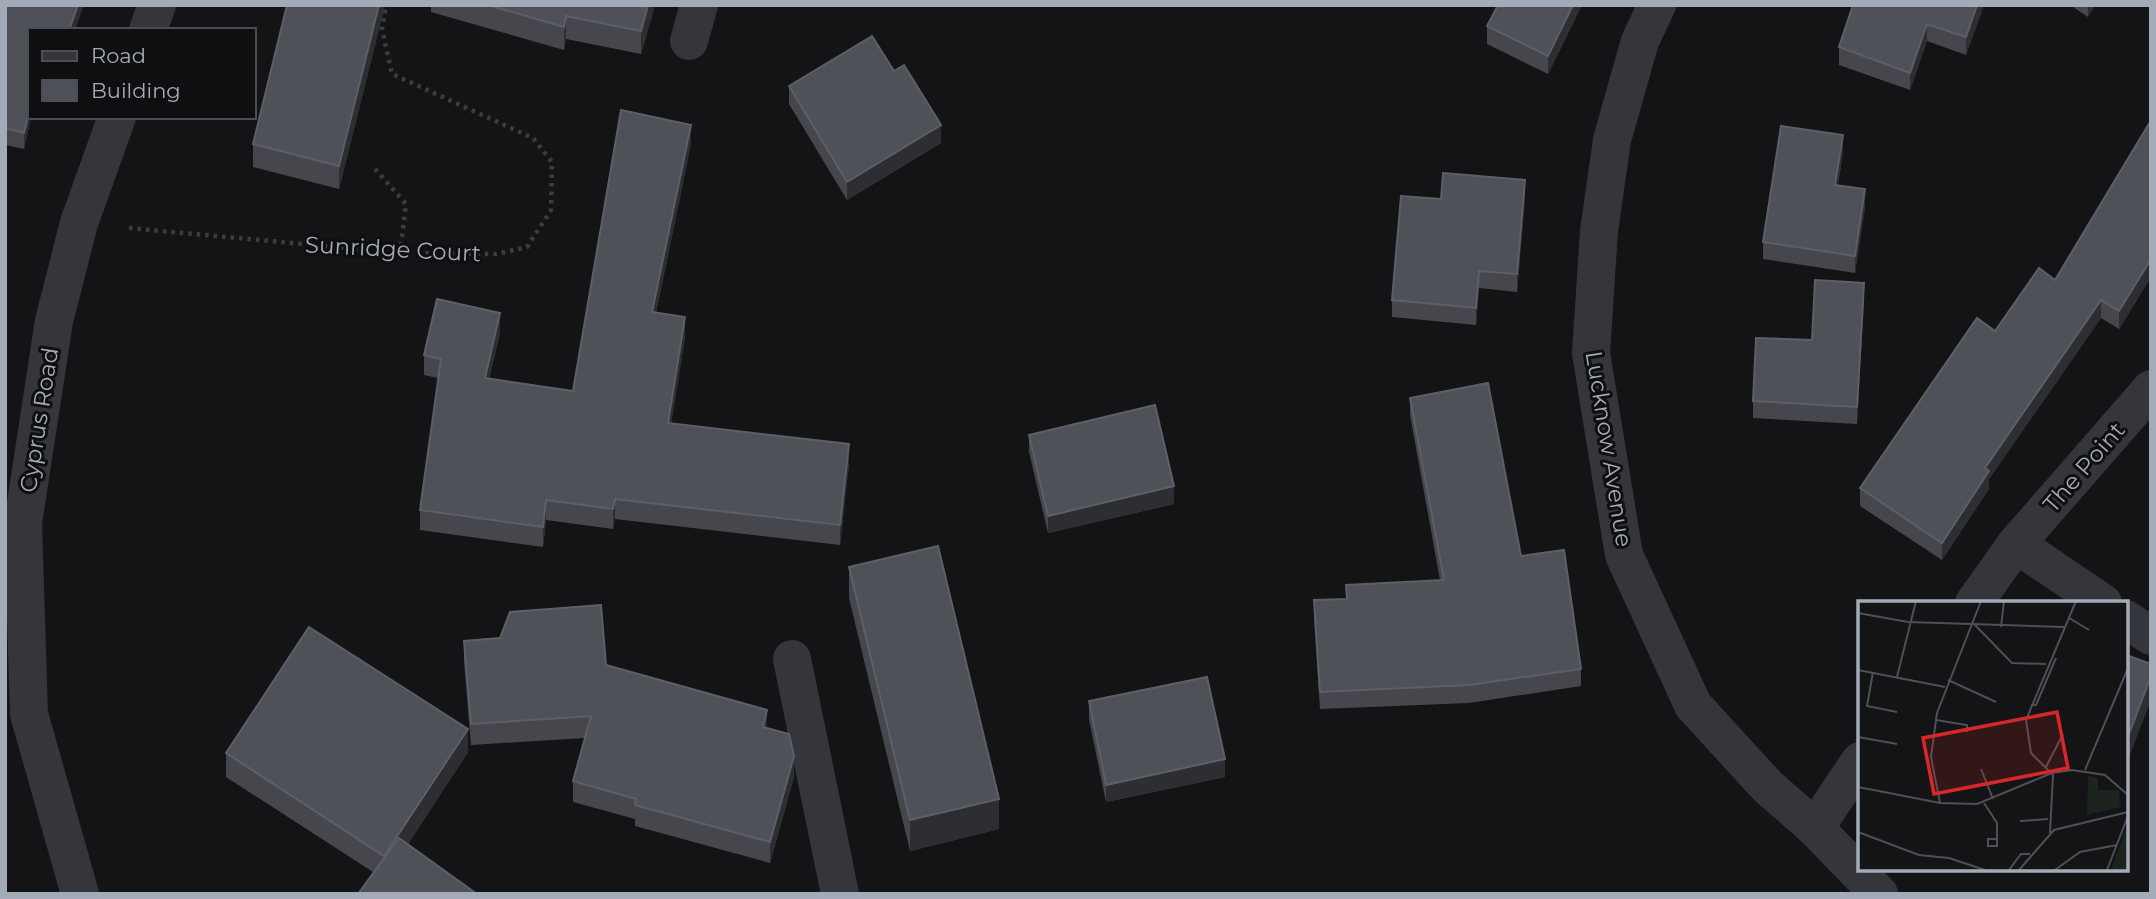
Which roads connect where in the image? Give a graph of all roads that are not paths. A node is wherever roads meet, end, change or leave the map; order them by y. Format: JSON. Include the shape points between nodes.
{"nodes":[{"id":1,"x":157,"y":5,"type":"edge"},
{"id":2,"x":1657,"y":5,"type":"edge"},
{"id":3,"x":149,"y":28,"type":"edge"},
{"id":4,"x":116,"y":119,"type":"edge"},
{"id":5,"x":2151,"y":389,"type":"edge"},
{"id":6,"x":2017,"y":544,"type":"junction"},
{"id":7,"x":1975,"y":601,"type":"edge"},
{"id":8,"x":2100,"y":601,"type":"edge"},
{"id":9,"x":2128,"y":620,"type":"edge"},
{"id":10,"x":2151,"y":636,"type":"edge"},
{"id":11,"x":792,"y":659,"type":"dead end"},
{"id":12,"x":1858,"y":764,"type":"edge"},
{"id":13,"x":1815,"y":828,"type":"junction"},
{"id":14,"x":80,"y":894,"type":"edge"},
{"id":15,"x":840,"y":894,"type":"edge"},
{"id":16,"x":1879,"y":894,"type":"edge"}],
"edges":[{"from":1,"to":3,"type":"street"},
{"from":2,"to":13,"type":"street","name":"Lucknow Avenue","via":[[1640,41],[1612,140],[1599,231],[1591,353],[1624,555],[1693,705],[1767,786]]},
{"from":4,"to":14,"type":"street","name":"Cyprus Road","via":[[79,223],[54,321],[23,523],[29,714]]},
{"from":5,"to":6,"type":"street","name":"The Point"},
{"from":6,"to":7,"type":"street","name":"The Point"},
{"from":6,"to":8,"type":"street"},
{"from":9,"to":10,"type":"street"},
{"from":11,"to":15,"type":"street"},
{"from":12,"to":13,"type":"street"},
{"from":13,"to":16,"type":"street","name":"Lucknow Avenue"}]}
